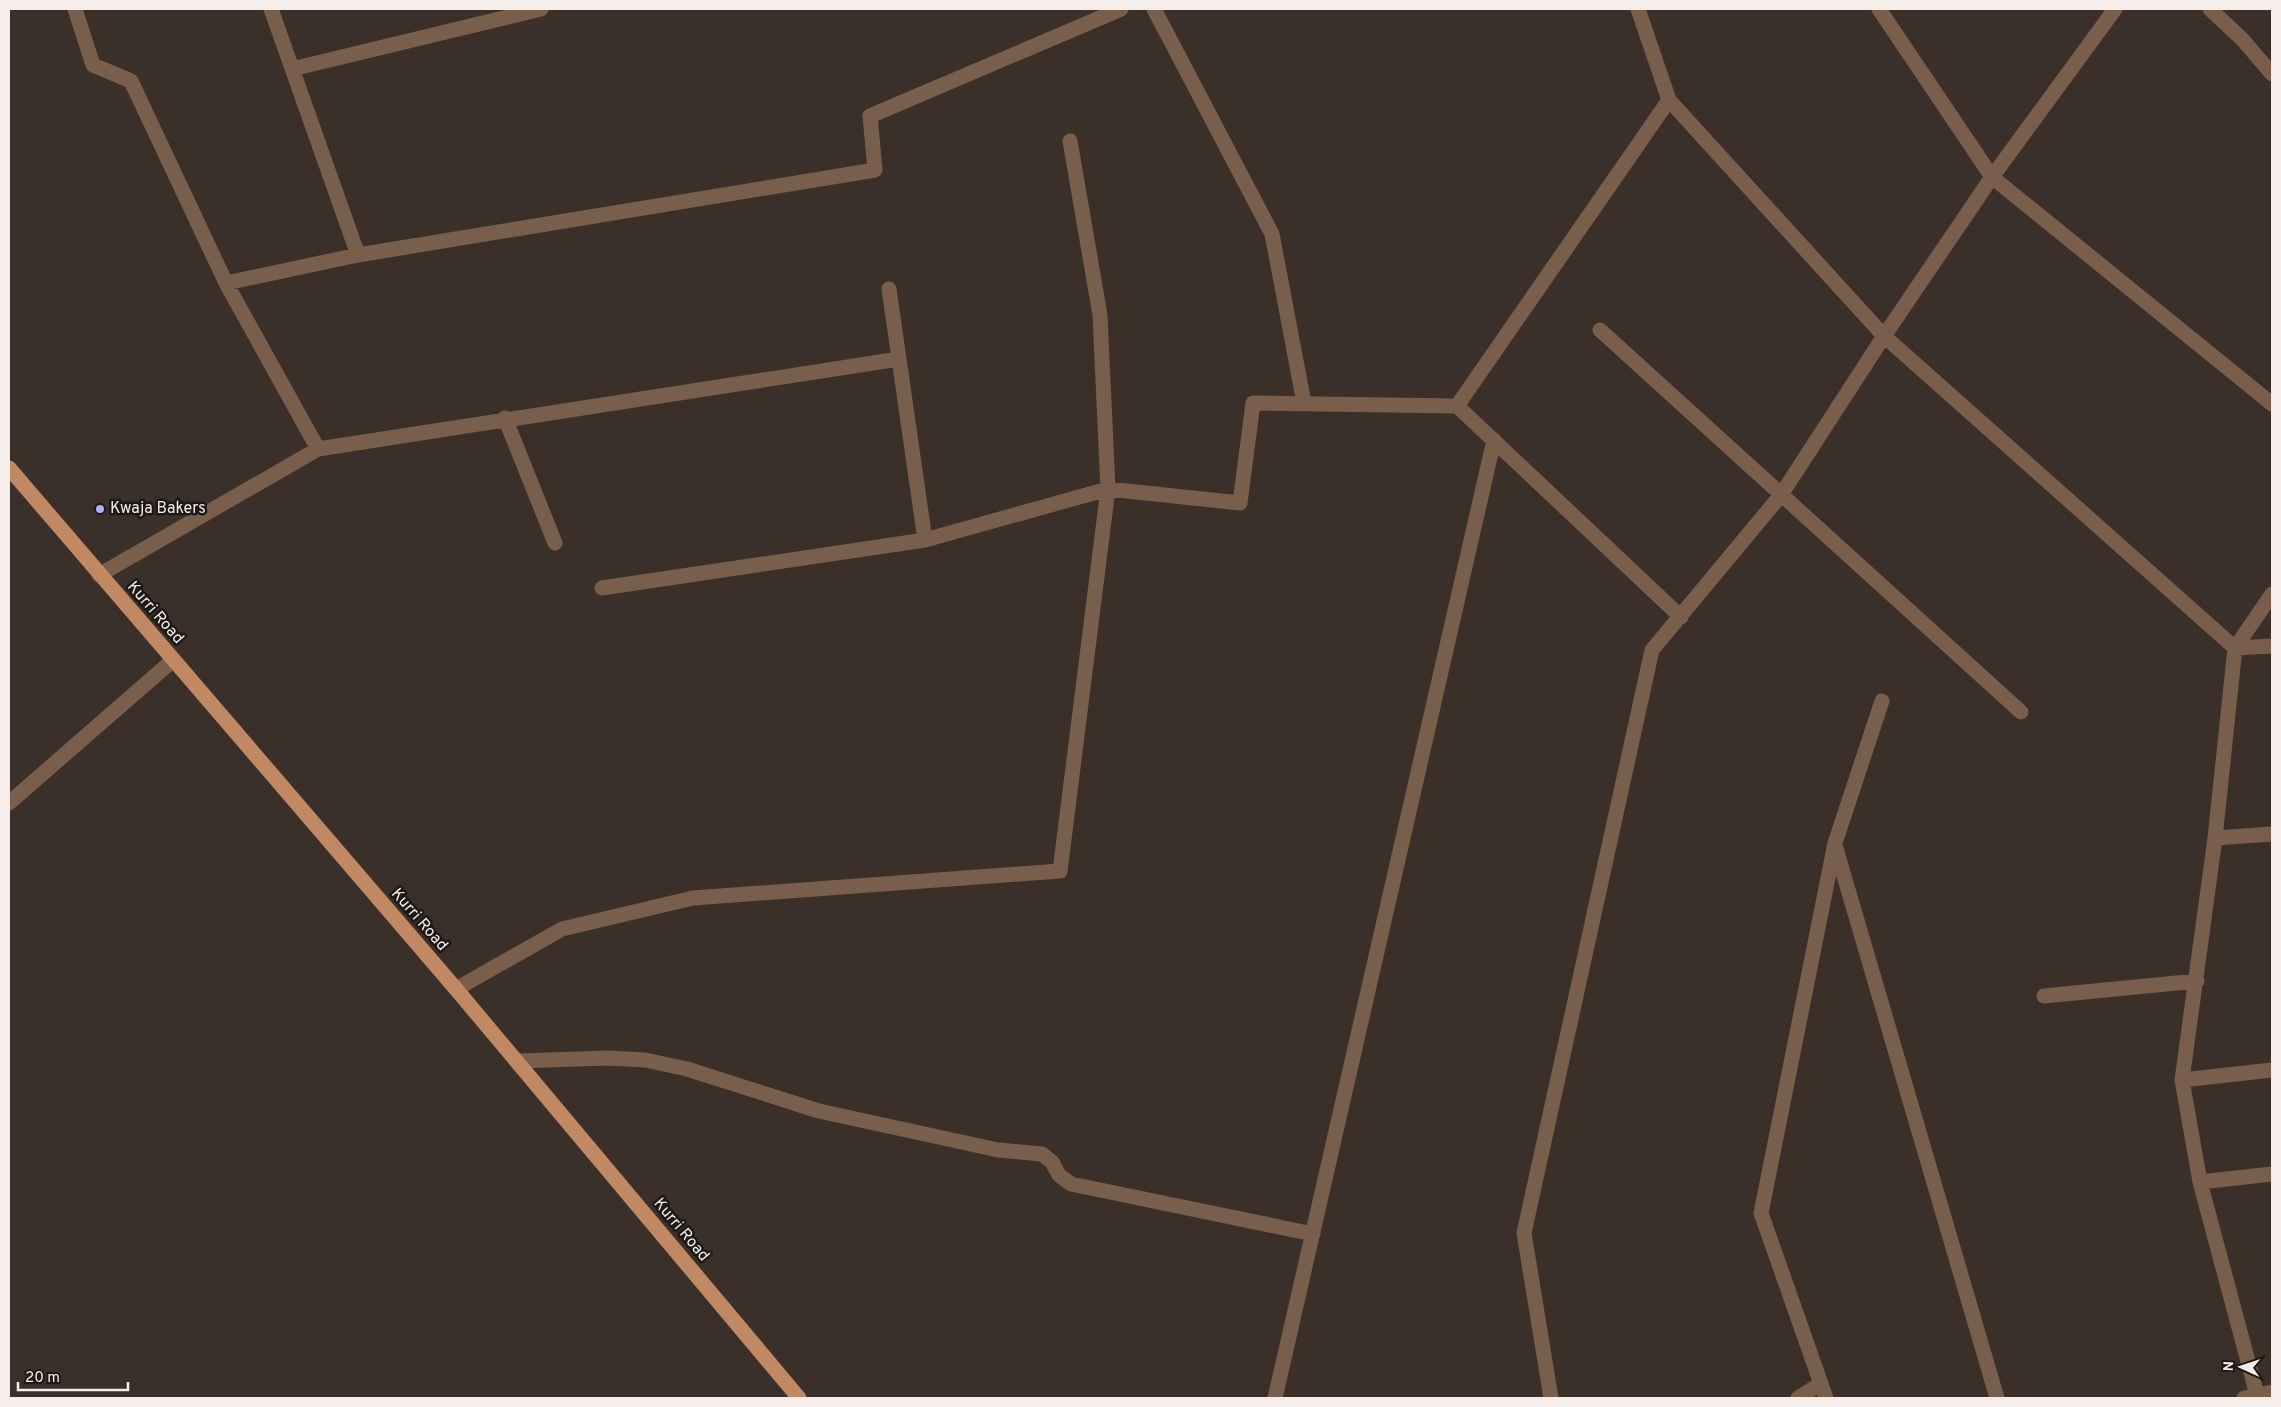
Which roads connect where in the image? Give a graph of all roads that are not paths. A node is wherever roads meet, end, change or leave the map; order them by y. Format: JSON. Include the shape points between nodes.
{"nodes":[{"id":1,"x":76,"y":9,"type":"edge"},
{"id":2,"x":271,"y":9,"type":"edge"},
{"id":3,"x":541,"y":9,"type":"edge"},
{"id":4,"x":1121,"y":9,"type":"edge"},
{"id":5,"x":1154,"y":9,"type":"edge"},
{"id":6,"x":1638,"y":9,"type":"edge"},
{"id":7,"x":1879,"y":9,"type":"edge"},
{"id":8,"x":2115,"y":9,"type":"edge"},
{"id":9,"x":2210,"y":9,"type":"edge"},
{"id":10,"x":292,"y":69,"type":"junction"},
{"id":11,"x":2272,"y":74,"type":"edge"},
{"id":12,"x":1670,"y":100,"type":"junction"},
{"id":13,"x":1070,"y":141,"type":"dead end"},
{"id":14,"x":1992,"y":177,"type":"junction"},
{"id":15,"x":358,"y":255,"type":"junction"},
{"id":16,"x":226,"y":283,"type":"junction"},
{"id":17,"x":889,"y":289,"type":"dead end"},
{"id":18,"x":1600,"y":330,"type":"dead end"},
{"id":19,"x":1884,"y":336,"type":"junction"},
{"id":20,"x":899,"y":359,"type":"junction"},
{"id":21,"x":1304,"y":403,"type":"junction"},
{"id":22,"x":2272,"y":404,"type":"edge"},
{"id":23,"x":1457,"y":406,"type":"junction"},
{"id":24,"x":505,"y":418,"type":"junction"},
{"id":25,"x":1494,"y":440,"type":"junction"},
{"id":26,"x":318,"y":449,"type":"junction"},
{"id":27,"x":9,"y":468,"type":"edge"},
{"id":28,"x":1108,"y":489,"type":"junction"},
{"id":29,"x":1781,"y":495,"type":"junction"},
{"id":30,"x":925,"y":540,"type":"junction"},
{"id":31,"x":555,"y":543,"type":"dead end"},
{"id":32,"x":99,"y":575,"type":"junction"},
{"id":33,"x":602,"y":588,"type":"dead end"},
{"id":34,"x":2272,"y":594,"type":"edge"},
{"id":35,"x":1681,"y":617,"type":"junction"},
{"id":36,"x":2272,"y":646,"type":"edge"},
{"id":37,"x":2235,"y":648,"type":"junction"},
{"id":38,"x":172,"y":660,"type":"junction"},
{"id":39,"x":1882,"y":701,"type":"dead end"},
{"id":40,"x":2021,"y":712,"type":"dead end"},
{"id":41,"x":9,"y":803,"type":"edge"},
{"id":42,"x":2272,"y":834,"type":"edge"},
{"id":43,"x":2215,"y":838,"type":"junction"},
{"id":44,"x":1835,"y":843,"type":"junction"},
{"id":45,"x":2197,"y":980,"type":"junction"},
{"id":46,"x":456,"y":989,"type":"junction"},
{"id":47,"x":2044,"y":996,"type":"dead end"},
{"id":48,"x":516,"y":1061,"type":"junction"},
{"id":49,"x":2272,"y":1070,"type":"edge"},
{"id":50,"x":2182,"y":1080,"type":"junction"},
{"id":51,"x":2272,"y":1174,"type":"edge"},
{"id":52,"x":2200,"y":1182,"type":"junction"},
{"id":53,"x":1313,"y":1234,"type":"junction"},
{"id":54,"x":1823,"y":1391,"type":"edge"},
{"id":55,"x":2258,"y":1395,"type":"edge"},
{"id":56,"x":800,"y":1398,"type":"edge"},
{"id":57,"x":1275,"y":1398,"type":"edge"},
{"id":58,"x":1551,"y":1398,"type":"edge"},
{"id":59,"x":1798,"y":1398,"type":"edge"},
{"id":60,"x":1997,"y":1398,"type":"edge"}],
"edges":[{"from":1,"to":16,"type":"street","via":[[93,66],[131,81]]},
{"from":2,"to":10,"type":"street"},
{"from":3,"to":10,"type":"street"},
{"from":4,"to":15,"type":"street","via":[[870,116],[875,170]]},
{"from":5,"to":21,"type":"street","via":[[1272,234]]},
{"from":6,"to":12,"type":"street"},
{"from":7,"to":14,"type":"street"},
{"from":8,"to":14,"type":"street"},
{"from":9,"to":11,"type":"street"},
{"from":10,"to":15,"type":"street"},
{"from":12,"to":19,"type":"street"},
{"from":12,"to":23,"type":"street"},
{"from":13,"to":28,"type":"street","via":[[1100,315]]},
{"from":14,"to":19,"type":"street"},
{"from":14,"to":22,"type":"street"},
{"from":15,"to":16,"type":"street"},
{"from":16,"to":26,"type":"street"},
{"from":17,"to":20,"type":"street"},
{"from":18,"to":29,"type":"street"},
{"from":19,"to":29,"type":"street"},
{"from":19,"to":37,"type":"street"},
{"from":20,"to":24,"type":"street"},
{"from":20,"to":30,"type":"street"},
{"from":21,"to":23,"type":"street"},
{"from":21,"to":28,"type":"street","via":[[1253,403],[1240,503]]},
{"from":23,"to":25,"type":"street"},
{"from":24,"to":26,"type":"street"},
{"from":24,"to":31,"type":"street"},
{"from":25,"to":35,"type":"street"},
{"from":25,"to":53,"type":"street"},
{"from":26,"to":32,"type":"street"},
{"from":27,"to":32,"type":"main road","name":"Kurri Road"},
{"from":28,"to":30,"type":"street"},
{"from":28,"to":46,"type":"street","via":[[1060,871],[693,898],[562,929]]},
{"from":29,"to":35,"type":"street"},
{"from":29,"to":40,"type":"street"},
{"from":30,"to":33,"type":"street"},
{"from":32,"to":38,"type":"main road","name":"Kurri Road"},
{"from":34,"to":37,"type":"street"},
{"from":35,"to":58,"type":"street","via":[[1652,650],[1524,1233]]},
{"from":36,"to":37,"type":"street"},
{"from":37,"to":43,"type":"street"},
{"from":38,"to":41,"type":"street"},
{"from":38,"to":46,"type":"main road","name":"Kurri Road"},
{"from":39,"to":44,"type":"street"},
{"from":42,"to":43,"type":"street"},
{"from":43,"to":45,"type":"street"},
{"from":44,"to":54,"type":"street","via":[[1761,1213]]},
{"from":44,"to":60,"type":"street"},
{"from":45,"to":47,"type":"street"},
{"from":45,"to":50,"type":"street"},
{"from":46,"to":48,"type":"main road","name":"Kurri Road"},
{"from":48,"to":53,"type":"street","via":[[608,1058],[645,1060],[687,1069],[820,1111],[998,1150],[1042,1154],[1071,1184]]},
{"from":48,"to":56,"type":"main road","name":"Kurri Road"},
{"from":49,"to":50,"type":"street"},
{"from":50,"to":52,"type":"street"},
{"from":51,"to":52,"type":"street"},
{"from":52,"to":55,"type":"street"},
{"from":53,"to":57,"type":"street"},
{"from":54,"to":59,"type":"street"}]}
